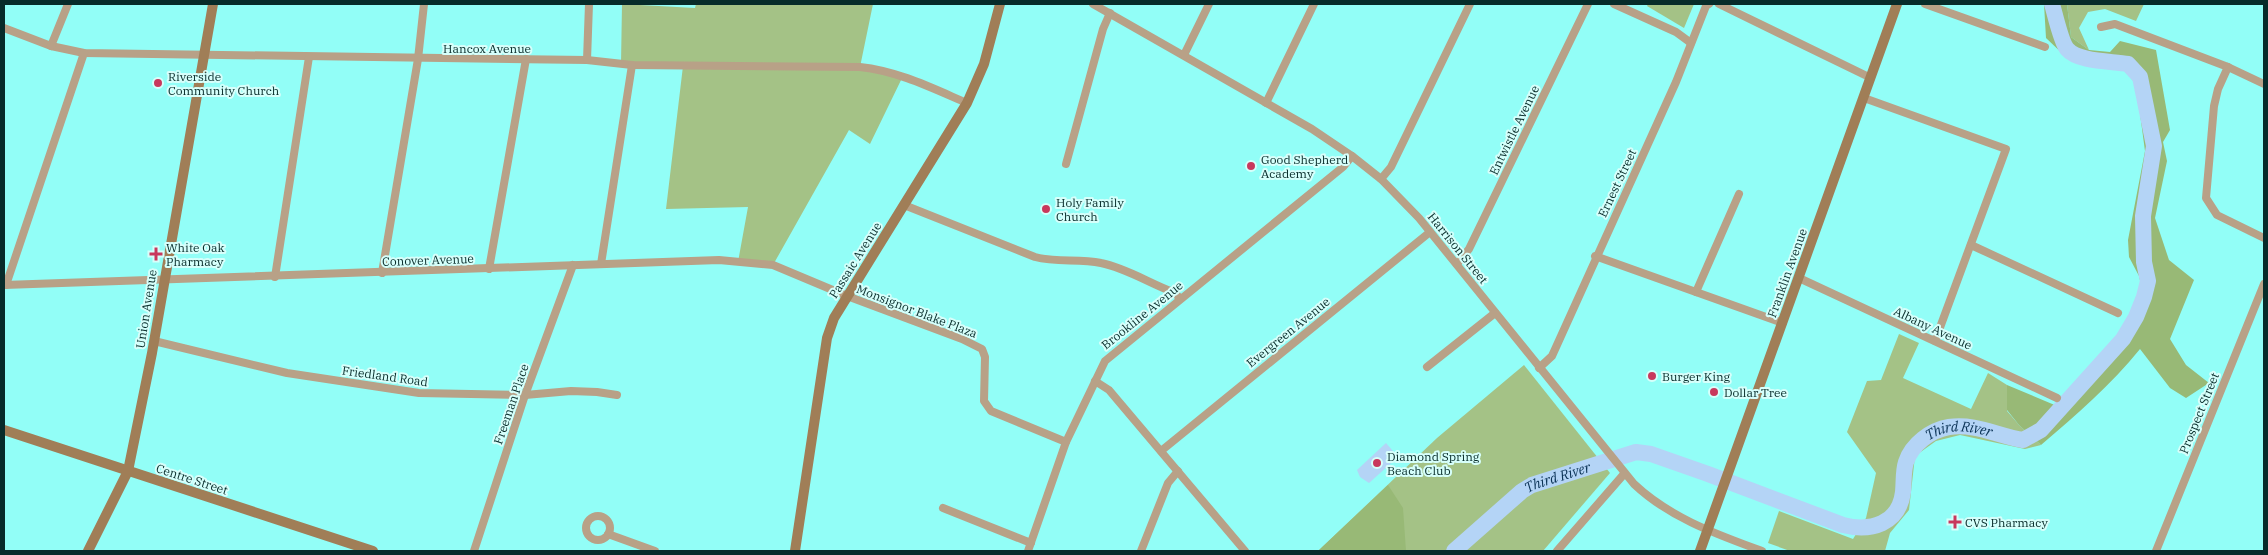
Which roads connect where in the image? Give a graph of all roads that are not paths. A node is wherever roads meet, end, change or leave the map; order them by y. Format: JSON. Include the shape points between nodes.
{"nodes":[{"id":1,"x":68,"y":4,"type":"edge"},
{"id":2,"x":213,"y":4,"type":"edge"},
{"id":3,"x":424,"y":4,"type":"edge"},
{"id":4,"x":589,"y":4,"type":"edge"},
{"id":5,"x":1000,"y":4,"type":"edge"},
{"id":6,"x":1093,"y":4,"type":"edge"},
{"id":7,"x":1209,"y":4,"type":"edge"},
{"id":8,"x":1314,"y":4,"type":"edge"},
{"id":9,"x":1470,"y":4,"type":"edge"},
{"id":10,"x":1588,"y":4,"type":"edge"},
{"id":11,"x":1614,"y":4,"type":"edge"},
{"id":12,"x":1709,"y":4,"type":"edge"},
{"id":13,"x":1719,"y":4,"type":"edge"},
{"id":14,"x":1897,"y":4,"type":"edge"},
{"id":15,"x":1925,"y":4,"type":"edge"},
{"id":16,"x":1102,"y":6,"type":"edge"},
{"id":17,"x":1110,"y":13,"type":"junction"},
{"id":18,"x":2101,"y":27,"type":"dead end"},
{"id":19,"x":4,"y":28,"type":"edge"},
{"id":20,"x":1691,"y":43,"type":"junction"},
{"id":21,"x":51,"y":46,"type":"junction"},
{"id":22,"x":2045,"y":47,"type":"dead end"},
{"id":23,"x":84,"y":53,"type":"junction"},
{"id":24,"x":205,"y":54,"type":"junction"},
{"id":25,"x":1184,"y":55,"type":"junction"},
{"id":26,"x":309,"y":56,"type":"junction"},
{"id":27,"x":418,"y":59,"type":"junction"},
{"id":28,"x":526,"y":59,"type":"junction"},
{"id":29,"x":587,"y":60,"type":"junction"},
{"id":30,"x":632,"y":65,"type":"junction"},
{"id":31,"x":2228,"y":67,"type":"junction"},
{"id":32,"x":1871,"y":78,"type":"junction"},
{"id":33,"x":2264,"y":84,"type":"edge"},
{"id":34,"x":1864,"y":98,"type":"junction"},
{"id":35,"x":1266,"y":103,"type":"junction"},
{"id":36,"x":967,"y":104,"type":"junction"},
{"id":37,"x":1352,"y":156,"type":"junction"},
{"id":38,"x":1066,"y":164,"type":"dead end"},
{"id":39,"x":1381,"y":179,"type":"junction"},
{"id":40,"x":1739,"y":194,"type":"dead end"},
{"id":41,"x":904,"y":205,"type":"junction"},
{"id":42,"x":1430,"y":232,"type":"junction"},
{"id":43,"x":2264,"y":238,"type":"edge"},
{"id":44,"x":1970,"y":245,"type":"junction"},
{"id":45,"x":1596,"y":256,"type":"junction"},
{"id":46,"x":601,"y":264,"type":"junction"},
{"id":47,"x":1457,"y":264,"type":"junction"},
{"id":48,"x":573,"y":266,"type":"junction"},
{"id":49,"x":489,"y":269,"type":"junction"},
{"id":50,"x":382,"y":273,"type":"junction"},
{"id":51,"x":275,"y":277,"type":"junction"},
{"id":52,"x":1799,"y":278,"type":"junction"},
{"id":53,"x":164,"y":280,"type":"junction"},
{"id":54,"x":2264,"y":284,"type":"edge"},
{"id":55,"x":5,"y":285,"type":"edge"},
{"id":56,"x":1696,"y":292,"type":"junction"},
{"id":57,"x":847,"y":296,"type":"junction"},
{"id":58,"x":1180,"y":298,"type":"junction"},
{"id":59,"x":1494,"y":313,"type":"junction"},
{"id":60,"x":2118,"y":313,"type":"dead end"},
{"id":61,"x":1783,"y":323,"type":"junction"},
{"id":62,"x":154,"y":341,"type":"junction"},
{"id":63,"x":1935,"y":341,"type":"junction"},
{"id":64,"x":1427,"y":367,"type":"dead end"},
{"id":65,"x":1539,"y":368,"type":"junction"},
{"id":66,"x":1095,"y":381,"type":"junction"},
{"id":67,"x":525,"y":395,"type":"junction"},
{"id":68,"x":617,"y":395,"type":"dead end"},
{"id":69,"x":2057,"y":398,"type":"dead end"},
{"id":70,"x":4,"y":430,"type":"edge"},
{"id":71,"x":1066,"y":442,"type":"junction"},
{"id":72,"x":1161,"y":451,"type":"junction"},
{"id":73,"x":128,"y":471,"type":"junction"},
{"id":74,"x":1178,"y":471,"type":"junction"},
{"id":75,"x":1622,"y":472,"type":"junction"},
{"id":76,"x":943,"y":508,"type":"dead end"},
{"id":77,"x":1708,"y":531,"type":"junction"},
{"id":78,"x":608,"y":534,"type":"dead end"},
{"id":79,"x":1031,"y":543,"type":"junction"},
{"id":80,"x":88,"y":551,"type":"edge"},
{"id":81,"x":373,"y":551,"type":"edge"},
{"id":82,"x":474,"y":551,"type":"edge"},
{"id":83,"x":655,"y":551,"type":"edge"},
{"id":84,"x":795,"y":551,"type":"edge"},
{"id":85,"x":1028,"y":551,"type":"edge"},
{"id":86,"x":1141,"y":551,"type":"edge"},
{"id":87,"x":1245,"y":551,"type":"edge"},
{"id":88,"x":1557,"y":551,"type":"edge"},
{"id":89,"x":1700,"y":551,"type":"edge"},
{"id":90,"x":1762,"y":551,"type":"edge"},
{"id":91,"x":2156,"y":551,"type":"edge"}],
"edges":[{"from":1,"to":21,"type":"street"},
{"from":2,"to":24,"type":"street","name":"Union Avenue"},
{"from":3,"to":27,"type":"street"},
{"from":4,"to":29,"type":"street"},
{"from":5,"to":36,"type":"street","name":"Passaic Avenue","via":[[984,64]]},
{"from":6,"to":16,"type":"street","name":"Harrison Street"},
{"from":7,"to":25,"type":"street"},
{"from":8,"to":35,"type":"street"},
{"from":9,"to":39,"type":"street","via":[[1390,167]]},
{"from":10,"to":47,"type":"street","name":"Entwistle Avenue","via":[[1469,249]]},
{"from":11,"to":20,"type":"street","via":[[1676,32]]},
{"from":12,"to":20,"type":"street","name":"Ernest Street"},
{"from":13,"to":32,"type":"street"},
{"from":14,"to":32,"type":"street","name":"Franklin Avenue"},
{"from":15,"to":22,"type":"street"},
{"from":16,"to":17,"type":"street","name":"Harrison Street"},
{"from":17,"to":25,"type":"street","name":"Harrison Street"},
{"from":17,"to":38,"type":"street"},
{"from":18,"to":31,"type":"street","via":[[2115,24]]},
{"from":19,"to":21,"type":"street","name":"Hancox Avenue"},
{"from":20,"to":45,"type":"street","name":"Ernest Street"},
{"from":21,"to":23,"type":"street","name":"Hancox Avenue"},
{"from":23,"to":24,"type":"street","name":"Hancox Avenue"},
{"from":23,"to":55,"type":"street"},
{"from":24,"to":26,"type":"street","name":"Hancox Avenue"},
{"from":24,"to":53,"type":"street","name":"Union Avenue"},
{"from":25,"to":35,"type":"street","name":"Harrison Street"},
{"from":26,"to":27,"type":"street","name":"Hancox Avenue"},
{"from":26,"to":51,"type":"street"},
{"from":27,"to":28,"type":"street","name":"Hancox Avenue"},
{"from":27,"to":50,"type":"street"},
{"from":28,"to":29,"type":"street","name":"Hancox Avenue"},
{"from":28,"to":49,"type":"street"},
{"from":29,"to":30,"type":"street","name":"Hancox Avenue"},
{"from":30,"to":36,"type":"street","name":"Hancox Avenue","via":[[880,69]]},
{"from":30,"to":46,"type":"street"},
{"from":31,"to":33,"type":"street"},
{"from":31,"to":43,"type":"street","via":[[2214,106],[2206,198],[2217,215]]},
{"from":32,"to":34,"type":"street","name":"Franklin Avenue"},
{"from":34,"to":44,"type":"street","via":[[2006,149]]},
{"from":34,"to":52,"type":"street","name":"Franklin Avenue"},
{"from":35,"to":37,"type":"street","name":"Harrison Street"},
{"from":36,"to":41,"type":"street","name":"Passaic Avenue"},
{"from":37,"to":39,"type":"street","name":"Harrison Street"},
{"from":37,"to":58,"type":"street","name":"Brookline Avenue","via":[[1343,167]]},
{"from":39,"to":42,"type":"street","name":"Harrison Street"},
{"from":40,"to":56,"type":"street"},
{"from":41,"to":57,"type":"street","name":"Passaic Avenue"},
{"from":41,"to":58,"type":"street","via":[[1035,257],[1108,265],[1173,292]]},
{"from":42,"to":47,"type":"street","name":"Harrison Street"},
{"from":42,"to":72,"type":"street","name":"Evergreen Avenue"},
{"from":44,"to":60,"type":"street"},
{"from":44,"to":63,"type":"street"},
{"from":45,"to":56,"type":"street"},
{"from":45,"to":65,"type":"street","name":"Ernest Street","via":[[1552,356]]},
{"from":46,"to":48,"type":"street","name":"Conover Avenue"},
{"from":46,"to":57,"type":"street","name":"Conover Avenue","via":[[691,260],[773,265]]},
{"from":47,"to":59,"type":"street","name":"Harrison Street"},
{"from":48,"to":49,"type":"street","name":"Conover Avenue"},
{"from":48,"to":67,"type":"street","name":"Freeman Place"},
{"from":49,"to":50,"type":"street","name":"Conover Avenue"},
{"from":50,"to":51,"type":"street","name":"Conover Avenue"},
{"from":51,"to":53,"type":"street","name":"Conover Avenue"},
{"from":52,"to":61,"type":"street","name":"Franklin Avenue"},
{"from":52,"to":63,"type":"street","name":"Albany Avenue"},
{"from":53,"to":55,"type":"street","name":"Conover Avenue"},
{"from":53,"to":62,"type":"street","name":"Union Avenue"},
{"from":54,"to":91,"type":"street","name":"Prospect Street"},
{"from":56,"to":61,"type":"street"},
{"from":57,"to":71,"type":"street","name":"Monsignor Blake Plaza","via":[[982,349],[985,357],[984,401],[991,411]]},
{"from":57,"to":84,"type":"street","name":"Passaic Avenue","via":[[827,338]]},
{"from":58,"to":66,"type":"street","name":"Brookline Avenue","via":[[1108,356]]},
{"from":59,"to":64,"type":"street"},
{"from":59,"to":65,"type":"street","name":"Harrison Street"},
{"from":61,"to":77,"type":"street","name":"Franklin Avenue"},
{"from":62,"to":67,"type":"street","name":"Friedland Road","via":[[287,373],[409,392]]},
{"from":62,"to":73,"type":"street","name":"Union Avenue"},
{"from":63,"to":69,"type":"street","name":"Albany Avenue"},
{"from":65,"to":75,"type":"street","name":"Harrison Street"},
{"from":66,"to":71,"type":"street","name":"Brookline Avenue"},
{"from":66,"to":72,"type":"street","via":[[1109,390]]},
{"from":67,"to":68,"type":"street","name":"Friedland Road","via":[[571,391]]},
{"from":67,"to":82,"type":"street","name":"Freeman Place"},
{"from":70,"to":73,"type":"street","name":"Centre Street"},
{"from":71,"to":79,"type":"street","name":"Brookline Avenue"},
{"from":72,"to":74,"type":"street"},
{"from":73,"to":80,"type":"street","name":"Union Avenue"},
{"from":73,"to":81,"type":"street","name":"Centre Street"},
{"from":74,"to":86,"type":"street","via":[[1168,483]]},
{"from":74,"to":87,"type":"street"},
{"from":75,"to":77,"type":"street","name":"Harrison Street","via":[[1660,506]]},
{"from":75,"to":88,"type":"street"},
{"from":76,"to":79,"type":"street"},
{"from":77,"to":89,"type":"street","name":"Franklin Avenue"},
{"from":77,"to":90,"type":"street","name":"Harrison Street"},
{"from":78,"to":83,"type":"street"},
{"from":79,"to":85,"type":"street","name":"Brookline Avenue"}]}
